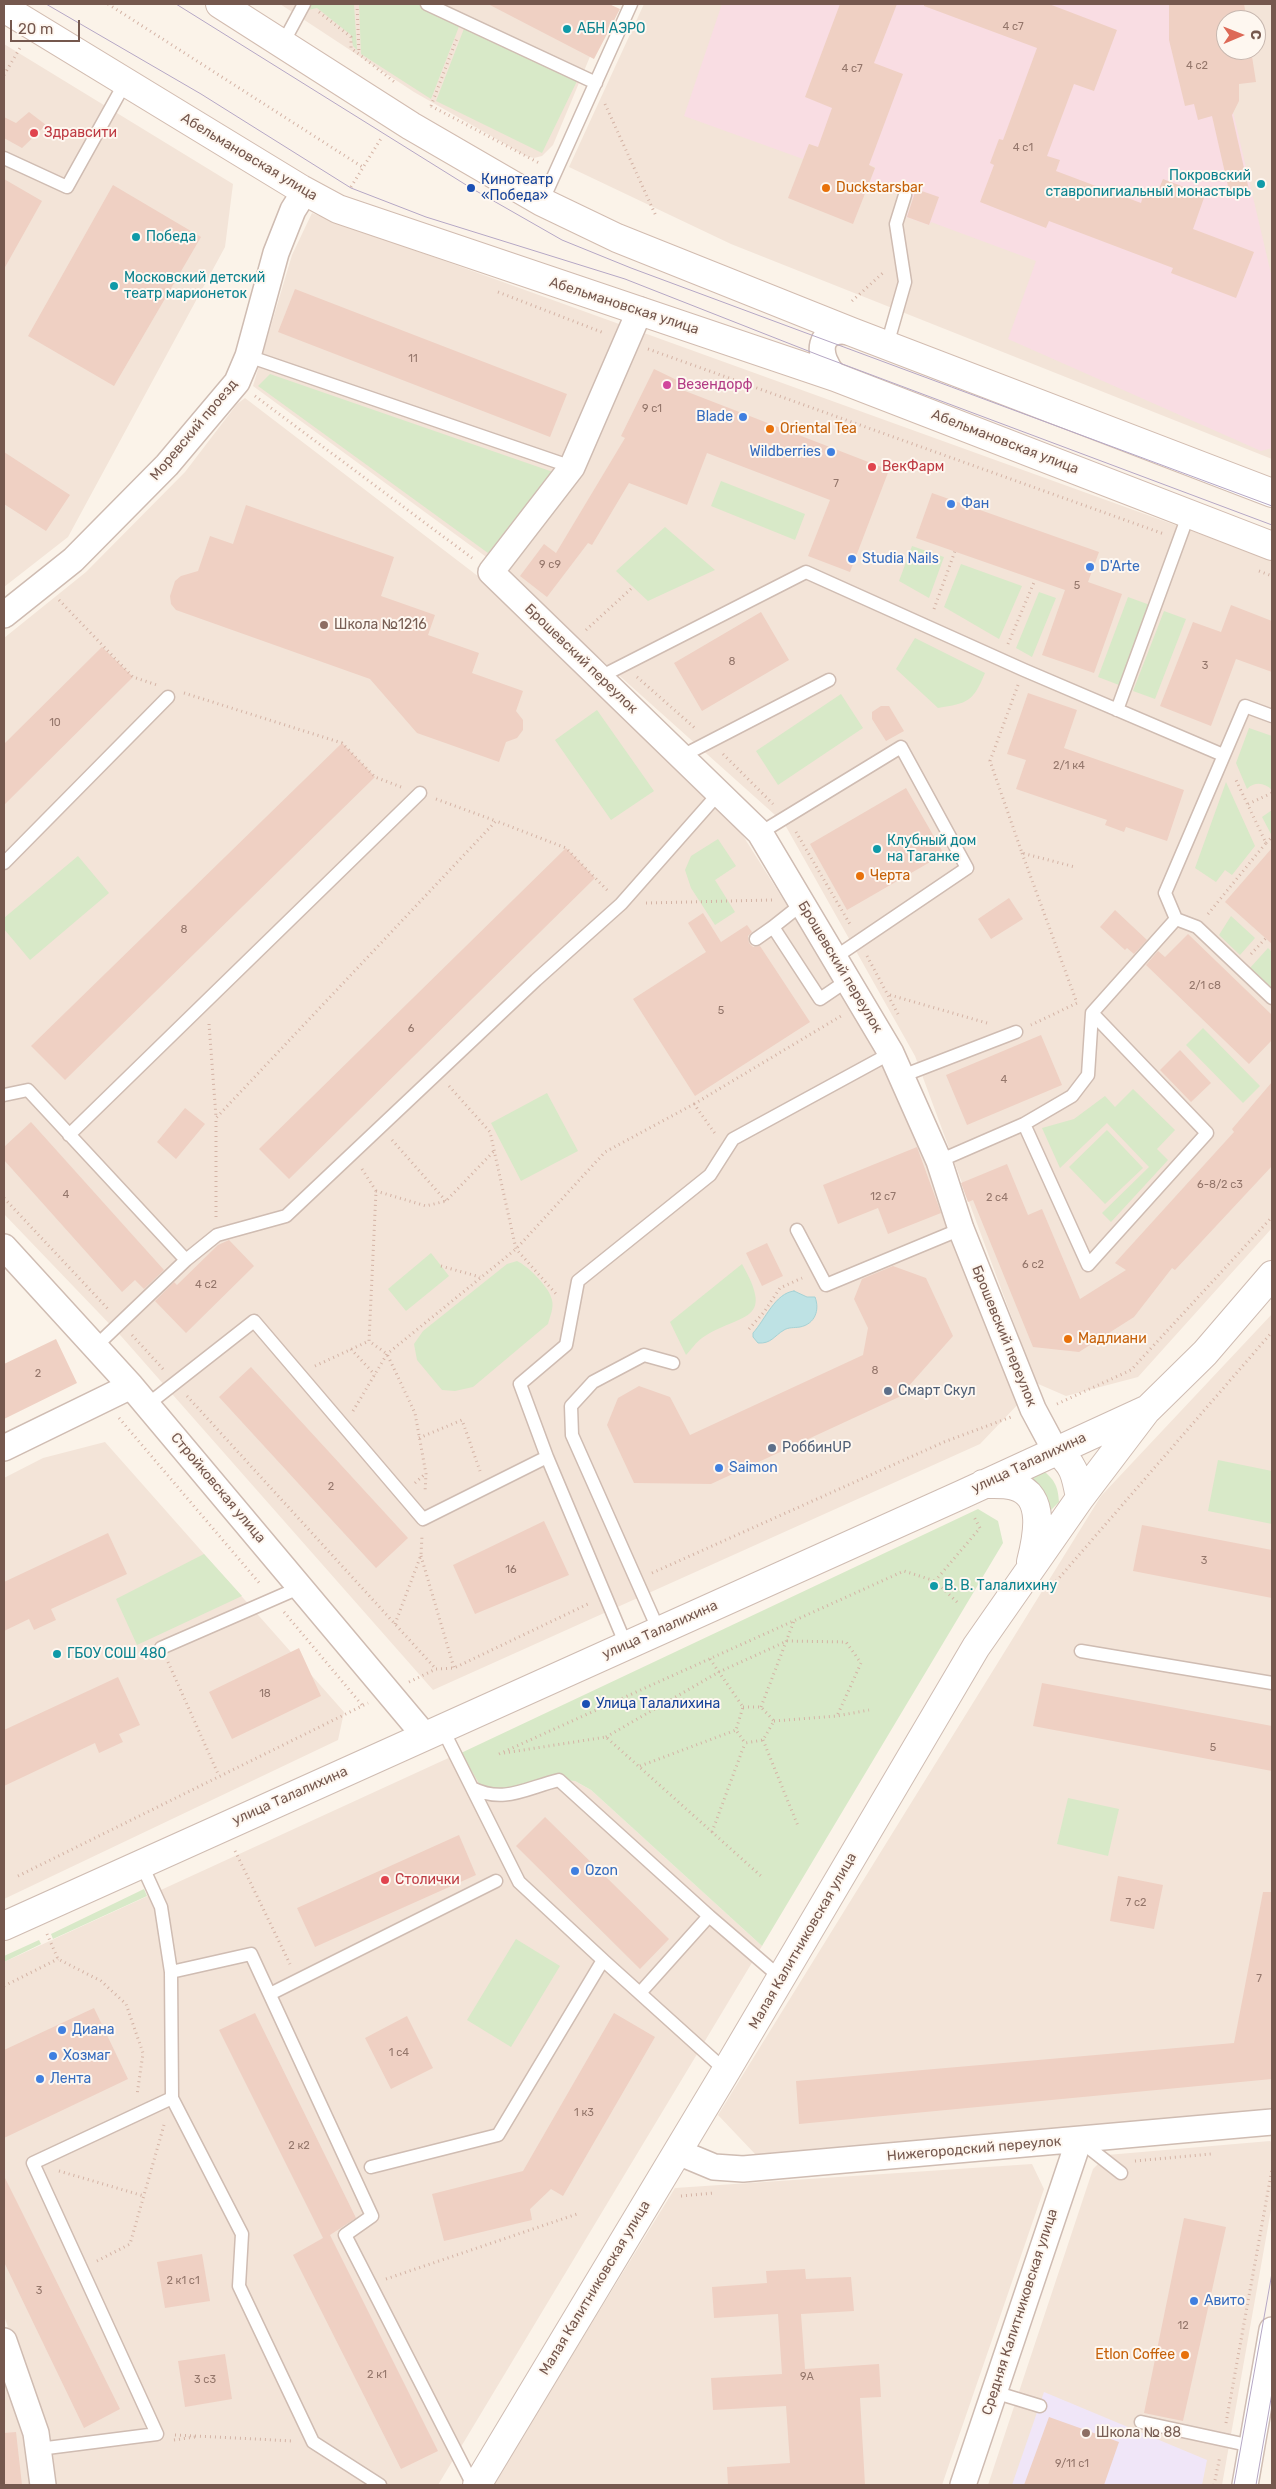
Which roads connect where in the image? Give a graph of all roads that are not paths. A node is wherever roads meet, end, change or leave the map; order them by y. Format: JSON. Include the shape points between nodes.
{"nodes":[{"id":1,"x":220,"y":4,"type":"edge"},
{"id":2,"x":304,"y":4,"type":"edge"},
{"id":3,"x":427,"y":4,"type":"edge"},
{"id":4,"x":631,"y":4,"type":"edge"},
{"id":5,"x":4,"y":8,"type":"edge"},
{"id":6,"x":282,"y":45,"type":"junction"},
{"id":7,"x":126,"y":81,"type":"junction"},
{"id":8,"x":596,"y":83,"type":"junction"},
{"id":9,"x":4,"y":158,"type":"edge"},
{"id":10,"x":305,"y":191,"type":"junction"},
{"id":11,"x":905,"y":195,"type":"dead end"},
{"id":12,"x":542,"y":202,"type":"junction"},
{"id":13,"x":640,"y":310,"type":"junction"},
{"id":14,"x":852,"y":332,"type":"junction"},
{"id":15,"x":887,"y":345,"type":"junction"},
{"id":16,"x":248,"y":356,"type":"junction"},
{"id":17,"x":836,"y":377,"type":"junction"},
{"id":18,"x":572,"y":468,"type":"junction"},
{"id":19,"x":1272,"y":493,"type":"edge"},
{"id":20,"x":1189,"y":513,"type":"junction"},
{"id":21,"x":1272,"y":546,"type":"edge"},
{"id":22,"x":4,"y":615,"type":"edge"},
{"id":23,"x":600,"y":677,"type":"junction"},
{"id":24,"x":829,"y":680,"type":"dead end"},
{"id":25,"x":166,"y":692,"type":"road end"},
{"id":26,"x":1118,"y":710,"type":"junction"},
{"id":27,"x":1272,"y":716,"type":"edge"},
{"id":28,"x":1223,"y":755,"type":"junction"},
{"id":29,"x":682,"y":756,"type":"junction"},
{"id":30,"x":719,"y":792,"type":"junction"},
{"id":31,"x":420,"y":793,"type":"road end"},
{"id":32,"x":760,"y":833,"type":"junction"},
{"id":33,"x":4,"y":862,"type":"edge"},
{"id":34,"x":801,"y":902,"type":"junction"},
{"id":35,"x":1176,"y":919,"type":"junction"},
{"id":36,"x":773,"y":927,"type":"junction"},
{"id":37,"x":756,"y":939,"type":"dead end"},
{"id":38,"x":834,"y":958,"type":"junction"},
{"id":39,"x":848,"y":980,"type":"junction"},
{"id":40,"x":1272,"y":998,"type":"edge"},
{"id":41,"x":1092,"y":1013,"type":"junction"},
{"id":42,"x":1016,"y":1032,"type":"road end"},
{"id":43,"x":891,"y":1053,"type":"junction"},
{"id":44,"x":902,"y":1076,"type":"junction"},
{"id":45,"x":4,"y":1095,"type":"edge"},
{"id":46,"x":1024,"y":1124,"type":"junction"},
{"id":47,"x":70,"y":1135,"type":"junction"},
{"id":48,"x":939,"y":1161,"type":"junction"},
{"id":49,"x":961,"y":1229,"type":"junction"},
{"id":50,"x":798,"y":1230,"type":"dead end"},
{"id":51,"x":4,"y":1247,"type":"edge"},
{"id":52,"x":186,"y":1260,"type":"junction"},
{"id":53,"x":1272,"y":1275,"type":"edge"},
{"id":54,"x":96,"y":1347,"type":"junction"},
{"id":55,"x":673,"y":1363,"type":"dead end"},
{"id":56,"x":139,"y":1395,"type":"junction"},
{"id":57,"x":1148,"y":1409,"type":"junction"},
{"id":58,"x":4,"y":1448,"type":"edge"},
{"id":59,"x":1055,"y":1450,"type":"junction"},
{"id":60,"x":547,"y":1457,"type":"junction"},
{"id":61,"x":983,"y":1484,"type":"junction"},
{"id":62,"x":1080,"y":1498,"type":"junction"},
{"id":63,"x":1038,"y":1583,"type":"junction"},
{"id":64,"x":302,"y":1587,"type":"junction"},
{"id":65,"x":659,"y":1631,"type":"junction"},
{"id":66,"x":626,"y":1645,"type":"junction"},
{"id":67,"x":162,"y":1648,"type":"road end"},
{"id":68,"x":1081,"y":1651,"type":"dead end"},
{"id":69,"x":1272,"y":1682,"type":"edge"},
{"id":70,"x":434,"y":1732,"type":"junction"},
{"id":71,"x":472,"y":1788,"type":"junction"},
{"id":72,"x":141,"y":1863,"type":"junction"},
{"id":73,"x":496,"y":1881,"type":"dead end"},
{"id":74,"x":709,"y":1916,"type":"junction"},
{"id":75,"x":4,"y":1926,"type":"edge"},
{"id":76,"x":603,"y":1960,"type":"junction"},
{"id":77,"x":172,"y":1972,"type":"junction"},
{"id":78,"x":781,"y":1978,"type":"junction"},
{"id":79,"x":640,"y":1993,"type":"junction"},
{"id":80,"x":270,"y":1994,"type":"junction"},
{"id":81,"x":726,"y":2071,"type":"junction"},
{"id":82,"x":172,"y":2098,"type":"junction"},
{"id":83,"x":1272,"y":2122,"type":"edge"},
{"id":84,"x":1079,"y":2140,"type":"junction"},
{"id":85,"x":678,"y":2152,"type":"junction"},
{"id":86,"x":371,"y":2167,"type":"dead end"},
{"id":87,"x":1121,"y":2172,"type":"dead end"},
{"id":88,"x":1272,"y":2330,"type":"edge"},
{"id":89,"x":4,"y":2341,"type":"edge"},
{"id":90,"x":994,"y":2392,"type":"junction"},
{"id":91,"x":1040,"y":2406,"type":"dead end"},
{"id":92,"x":1141,"y":2422,"type":"dead end"},
{"id":93,"x":1252,"y":2446,"type":"junction"},
{"id":94,"x":39,"y":2449,"type":"junction"},
{"id":95,"x":43,"y":2485,"type":"edge"},
{"id":96,"x":380,"y":2485,"type":"edge"},
{"id":97,"x":475,"y":2485,"type":"edge"},
{"id":98,"x":963,"y":2485,"type":"edge"},
{"id":99,"x":1245,"y":2485,"type":"edge"}],
"edges":[{"from":1,"to":6,"type":"street"},
{"from":2,"to":6,"type":"lane"},
{"from":3,"to":8,"type":"lane"},
{"from":4,"to":8,"type":"lane"},
{"from":5,"to":7,"type":"street","name":"Абельмановская улица"},
{"from":6,"to":12,"type":"street","via":[[411,126]]},
{"from":7,"to":9,"type":"lane","via":[[67,187]]},
{"from":7,"to":10,"type":"street","name":"Абельмановская улица"},
{"from":8,"to":12,"type":"lane"},
{"from":10,"to":13,"type":"street","name":"Абельмановская улица","via":[[338,209]]},
{"from":10,"to":16,"type":"street","name":"Моревский проезд","via":[[276,252]]},
{"from":11,"to":15,"type":"lane","via":[[896,224],[905,282]]},
{"from":12,"to":14,"type":"street","via":[[617,238]]},
{"from":13,"to":17,"type":"street","name":"Абельмановская улица"},
{"from":13,"to":18,"type":"street"},
{"from":14,"to":15,"type":"street"},
{"from":14,"to":17,"type":"street","via":[[837,332],[825,340],[822,348],[824,364]]},
{"from":15,"to":19,"type":"street"},
{"from":16,"to":18,"type":"lane"},
{"from":16,"to":22,"type":"street","name":"Моревский проезд","via":[[236,382],[168,465],[73,560]]},
{"from":17,"to":20,"type":"street","name":"Абельмановская улица"},
{"from":18,"to":23,"type":"street","name":"Брошевский переулок","via":[[491,572]]},
{"from":20,"to":21,"type":"street","name":"Абельмановская улица"},
{"from":20,"to":26,"type":"lane"},
{"from":23,"to":26,"type":"lane","via":[[806,572]]},
{"from":23,"to":29,"type":"street","name":"Брошевский переулок"},
{"from":24,"to":29,"type":"lane"},
{"from":25,"to":33,"type":"lane"},
{"from":26,"to":28,"type":"lane"},
{"from":27,"to":28,"type":"lane","via":[[1245,706]]},
{"from":28,"to":35,"type":"lane","via":[[1165,893]]},
{"from":29,"to":30,"type":"street","name":"Брошевский переулок"},
{"from":30,"to":32,"type":"street","name":"Брошевский переулок"},
{"from":30,"to":52,"type":"lane","via":[[621,904],[286,1216],[216,1235]]},
{"from":31,"to":47,"type":"lane"},
{"from":32,"to":34,"type":"street","name":"Брошевский переулок"},
{"from":32,"to":38,"type":"lane","via":[[901,747],[967,868]]},
{"from":34,"to":36,"type":"lane"},
{"from":34,"to":38,"type":"street","name":"Брошевский переулок"},
{"from":35,"to":40,"type":"lane","via":[[1197,927]]},
{"from":35,"to":41,"type":"lane"},
{"from":36,"to":37,"type":"lane"},
{"from":36,"to":39,"type":"lane","via":[[820,998]]},
{"from":38,"to":39,"type":"street","name":"Брошевский переулок"},
{"from":39,"to":43,"type":"street","name":"Брошевский переулок"},
{"from":41,"to":46,"type":"lane","via":[[1088,1075],[1072,1096]]},
{"from":41,"to":46,"type":"lane","via":[[1207,1134],[1088,1265]]},
{"from":42,"to":44,"type":"lane"},
{"from":43,"to":44,"type":"street","name":"Брошевский переулок"},
{"from":43,"to":60,"type":"lane","via":[[733,1139],[710,1175],[578,1281],[566,1345],[520,1384]]},
{"from":44,"to":48,"type":"street","name":"Брошевский переулок"},
{"from":45,"to":47,"type":"lane","via":[[28,1090]]},
{"from":46,"to":48,"type":"lane"},
{"from":47,"to":52,"type":"lane"},
{"from":48,"to":49,"type":"street","name":"Брошевский переулок"},
{"from":49,"to":50,"type":"lane","via":[[826,1285]]},
{"from":49,"to":59,"type":"street","name":"Брошевский переулок","via":[[1033,1409]]},
{"from":51,"to":54,"type":"street","name":"Стройковская улица"},
{"from":52,"to":54,"type":"lane"},
{"from":53,"to":57,"type":"street","name":"улица Талалихина","via":[[1205,1353]]},
{"from":54,"to":56,"type":"street","name":"Стройковская улица"},
{"from":55,"to":65,"type":"lane","via":[[644,1355],[593,1382],[571,1406],[572,1434]]},
{"from":56,"to":58,"type":"street","via":[[104,1400]]},
{"from":56,"to":60,"type":"lane","via":[[175,1383],[254,1321],[423,1519]]},
{"from":56,"to":64,"type":"street","name":"Стройковская улица"},
{"from":57,"to":59,"type":"street","name":"улица Талалихина"},
{"from":57,"to":62,"type":"street","name":"Малая Калитниковская улица"},
{"from":59,"to":61,"type":"street","name":"улица Талалихина"},
{"from":59,"to":62,"type":"street","via":[[1067,1459],[1076,1473]]},
{"from":60,"to":66,"type":"lane"},
{"from":61,"to":63,"type":"street","via":[[1014,1485],[1032,1499],[1038,1523]]},
{"from":61,"to":65,"type":"street","name":"улица Талалихина"},
{"from":62,"to":63,"type":"street","name":"Малая Калитниковская улица"},
{"from":63,"to":78,"type":"street","name":"Малая Калитниковская улица","via":[[976,1647]]},
{"from":64,"to":67,"type":"lane"},
{"from":64,"to":70,"type":"street","name":"Стройковская улица","via":[[390,1692]]},
{"from":65,"to":66,"type":"street","name":"улица Талалихина"},
{"from":66,"to":70,"type":"street","name":"улица Талалихина"},
{"from":68,"to":69,"type":"lane"},
{"from":70,"to":71,"type":"lane"},
{"from":70,"to":72,"type":"street","name":"улица Талалихина"},
{"from":71,"to":74,"type":"lane","via":[[486,1795],[508,1796],[559,1780]]},
{"from":71,"to":76,"type":"lane","via":[[519,1882]]},
{"from":72,"to":75,"type":"street","name":"улица Талалихина"},
{"from":72,"to":77,"type":"lane","via":[[161,1907]]},
{"from":73,"to":80,"type":"lane"},
{"from":74,"to":78,"type":"lane"},
{"from":74,"to":79,"type":"lane"},
{"from":76,"to":79,"type":"lane"},
{"from":76,"to":86,"type":"lane","via":[[498,2135]]},
{"from":77,"to":80,"type":"lane","via":[[251,1954]]},
{"from":77,"to":82,"type":"lane"},
{"from":78,"to":81,"type":"street","name":"Малая Калитниковская улица"},
{"from":79,"to":81,"type":"lane"},
{"from":80,"to":97,"type":"lane","via":[[372,2216],[345,2235]]},
{"from":81,"to":85,"type":"street","name":"Малая Калитниковская улица"},
{"from":82,"to":94,"type":"lane","via":[[33,2163],[157,2434]]},
{"from":82,"to":96,"type":"lane","via":[[242,2234],[239,2286],[313,2442]]},
{"from":83,"to":84,"type":"street","name":"Нижегородский переулок"},
{"from":84,"to":85,"type":"street","name":"Нижегородский переулок","via":[[742,2169],[714,2167]]},
{"from":84,"to":87,"type":"lane"},
{"from":84,"to":90,"type":"street","name":"Средняя Калитниковская улица"},
{"from":85,"to":97,"type":"street","name":"Малая Калитниковская улица"},
{"from":88,"to":93,"type":"street"},
{"from":89,"to":94,"type":"street"},
{"from":90,"to":91,"type":"lane"},
{"from":90,"to":98,"type":"street","name":"Средняя Калитниковская улица"},
{"from":92,"to":93,"type":"lane"},
{"from":93,"to":99,"type":"street"},
{"from":94,"to":95,"type":"street"}]}
